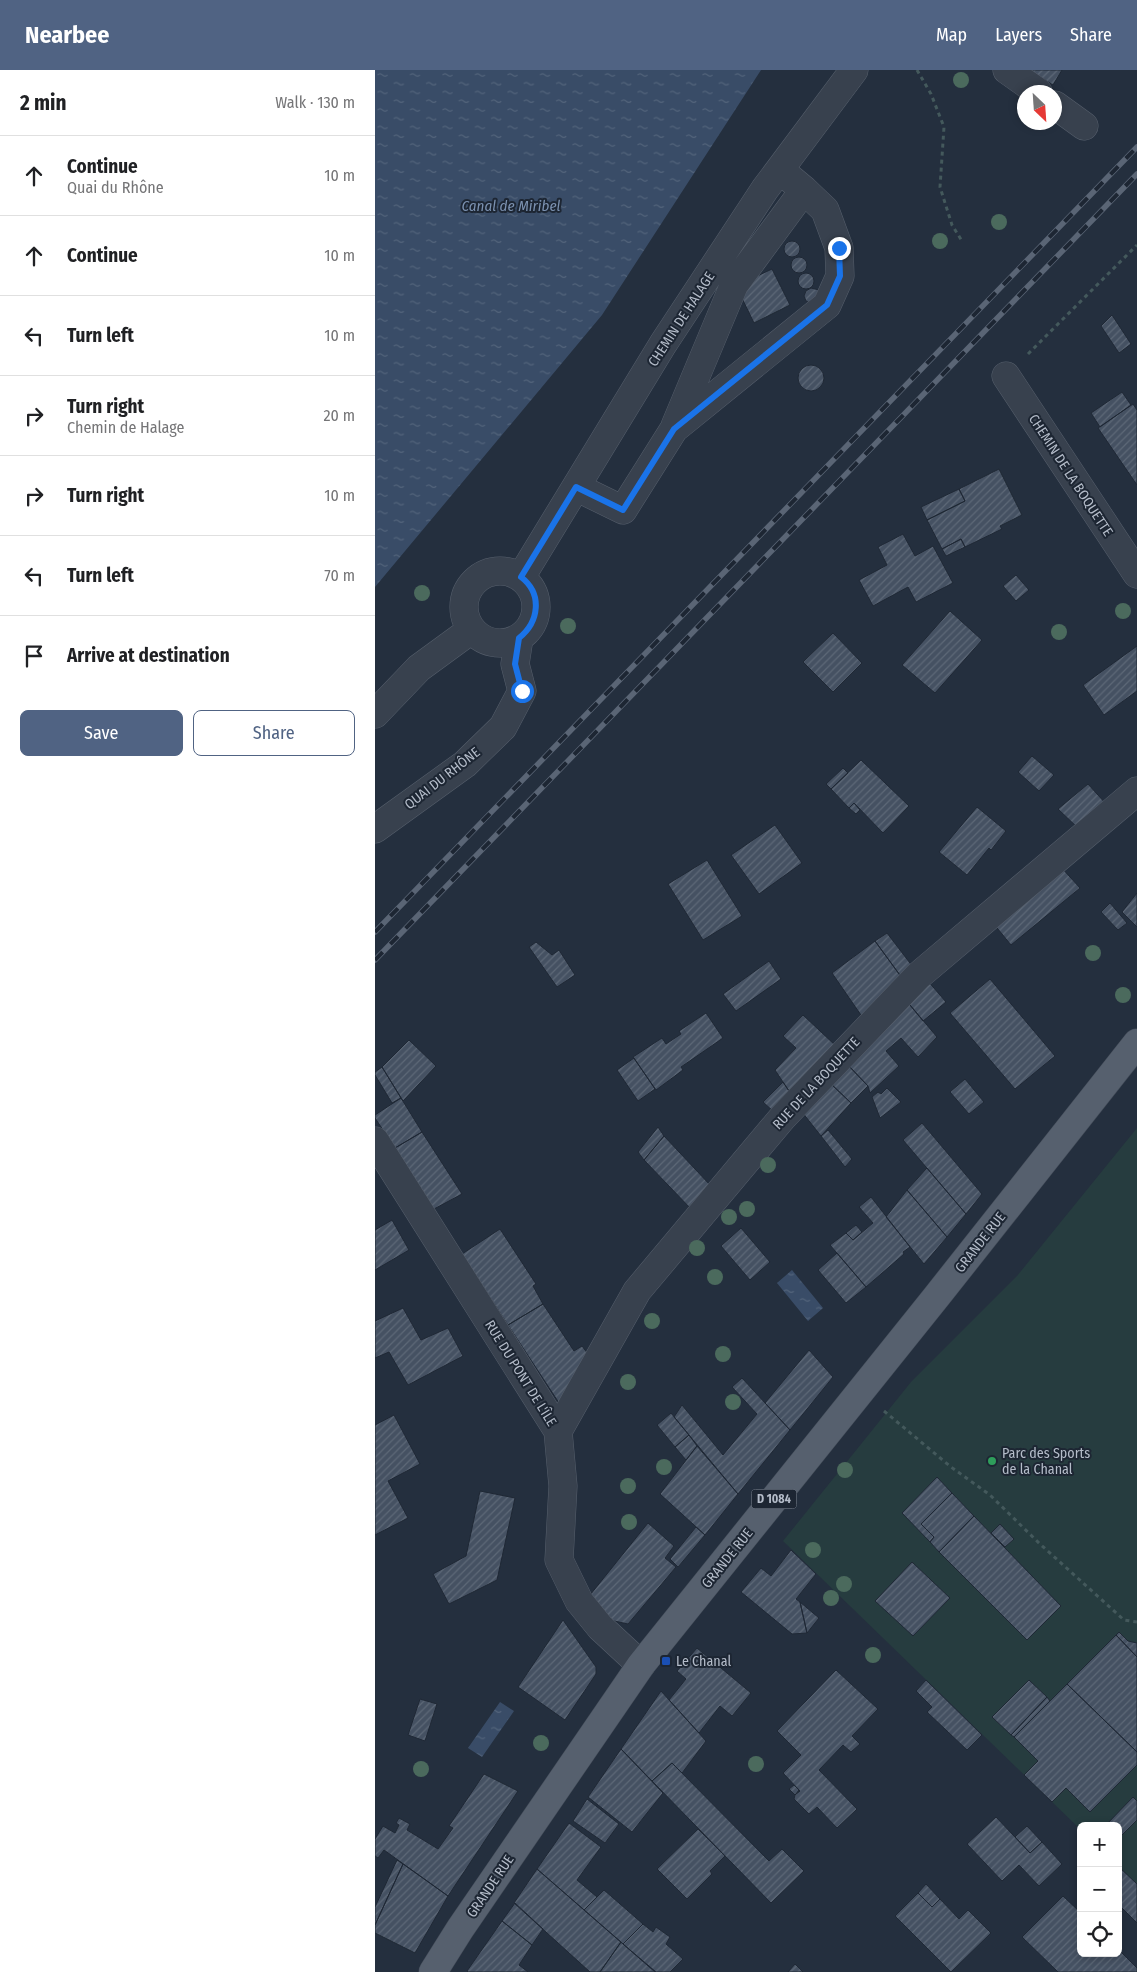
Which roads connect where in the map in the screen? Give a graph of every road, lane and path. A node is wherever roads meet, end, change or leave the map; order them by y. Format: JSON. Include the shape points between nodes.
{"nodes":[{"id":1,"x":853,"y":70,"type":"edge"},
{"id":2,"x":917,"y":70,"type":"edge"},
{"id":3,"x":1007,"y":70,"type":"edge"},
{"id":4,"x":1028,"y":85,"type":"edge"},
{"id":5,"x":1062,"y":110,"type":"edge"},
{"id":6,"x":1084,"y":126,"type":"dead end"},
{"id":7,"x":780,"y":170,"type":"junction"},
{"id":8,"x":804,"y":190,"type":"junction"},
{"id":9,"x":962,"y":241,"type":"dead end"},
{"id":10,"x":1137,"y":245,"type":"edge"},
{"id":11,"x":1006,"y":376,"type":"joint"},
{"id":12,"x":674,"y":429,"type":"junction"},
{"id":13,"x":576,"y":487,"type":"junction"},
{"id":14,"x":1133,"y":560,"type":"edge"},
{"id":15,"x":521,"y":577,"type":"junction"},
{"id":16,"x":471,"y":630,"type":"junction"},
{"id":17,"x":519,"y":638,"type":"junction"},
{"id":18,"x":375,"y":714,"type":"edge"},
{"id":19,"x":1137,"y":791,"type":"edge"},
{"id":20,"x":375,"y":828,"type":"edge"},
{"id":21,"x":1137,"y":1043,"type":"edge"},
{"id":22,"x":375,"y":1141,"type":"edge"},
{"id":23,"x":878,"y":1405,"type":"dead end"},
{"id":24,"x":558,"y":1431,"type":"junction"},
{"id":25,"x":1137,"y":1622,"type":"edge"},
{"id":26,"x":641,"y":1665,"type":"junction"},
{"id":27,"x":433,"y":1972,"type":"edge"}],
"edges":[{"from":1,"to":7,"type":"street","name":"CHEMIN DE HALAGE"},
{"from":2,"to":9,"type":"path","via":[[944,127],[940,187],[952,225]]},
{"from":3,"to":4,"type":"street"},
{"from":5,"to":6,"type":"street"},
{"from":7,"to":8,"type":"street"},
{"from":7,"to":13,"type":"street","name":"CHEMIN DE HALAGE","via":[[663,344]]},
{"from":8,"to":12,"type":"street","via":[[734,285]]},
{"from":8,"to":12,"type":"street","via":[[825,210],[839,248],[840,276],[827,305]]},
{"from":10,"to":11,"type":"path"},
{"from":11,"to":14,"type":"street","name":"CHEMIN DE LA BOQUETTE"},
{"from":12,"to":13,"type":"street","via":[[623,510]]},
{"from":13,"to":15,"type":"street","name":"CHEMIN DE HALAGE"},
{"from":15,"to":16,"type":"street","via":[[503,571],[492,572],[473,584],[464,604]]},
{"from":15,"to":17,"type":"street","via":[[531,588],[537,610],[528,631]]},
{"from":16,"to":17,"type":"street","via":[[486,641],[497,644]]},
{"from":16,"to":18,"type":"street","via":[[419,668]]},
{"from":17,"to":20,"type":"street","name":"QUAI DU RHÔNE","via":[[515,664],[522,691],[503,727],[465,764]]},
{"from":19,"to":24,"type":"street","name":"RUE DE LA BOQUETTE","via":[[918,976],[783,1117],[637,1291]]},
{"from":21,"to":26,"type":"main road","name":"GRANDE RUE","number":"D 1084"},
{"from":22,"to":24,"type":"street","name":"RUE DU PONT DE L'ÎLE"},
{"from":23,"to":25,"type":"path","via":[[951,1467],[990,1495],[1124,1620]]},
{"from":24,"to":26,"type":"street","name":"RUE DU PONT DE L'ÎLE","via":[[563,1486],[559,1560],[579,1601],[600,1627]]},
{"from":26,"to":27,"type":"main road","name":"GRANDE RUE","number":"D 1084"}]}
